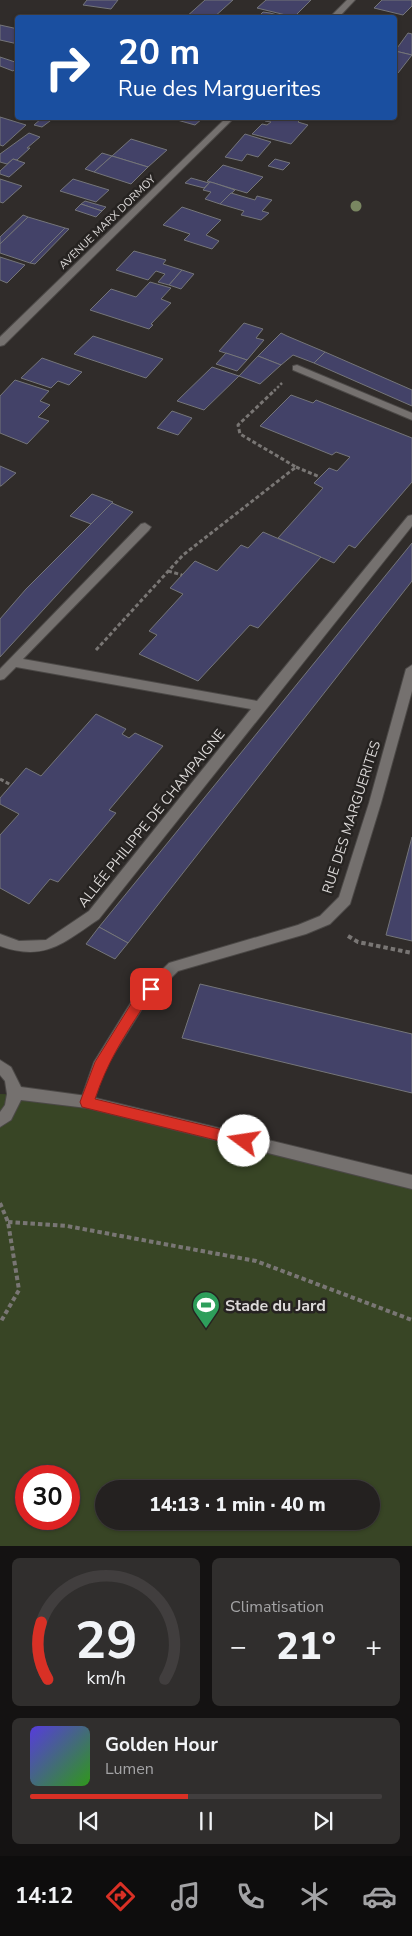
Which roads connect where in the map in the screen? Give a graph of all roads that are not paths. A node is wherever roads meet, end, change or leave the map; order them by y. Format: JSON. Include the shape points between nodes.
{"nodes":[{"id":1,"x":351,"y":0,"type":"edge"},
{"id":2,"x":336,"y":15,"type":"edge"},
{"id":3,"x":228,"y":120,"type":"edge"},
{"id":4,"x":0,"y":343,"type":"edge"},
{"id":5,"x":297,"y":368,"type":"road end"},
{"id":6,"x":412,"y":418,"type":"edge"},
{"id":7,"x":412,"y":519,"type":"edge"},
{"id":8,"x":145,"y":527,"type":"dead end"},
{"id":9,"x":14,"y":662,"type":"junction"},
{"id":10,"x":412,"y":669,"type":"edge"},
{"id":11,"x":0,"y":676,"type":"edge"},
{"id":12,"x":260,"y":706,"type":"junction"},
{"id":13,"x":0,"y":940,"type":"edge"},
{"id":14,"x":0,"y":1066,"type":"edge"},
{"id":15,"x":16,"y":1093,"type":"junction"},
{"id":16,"x":87,"y":1102,"type":"junction"},
{"id":17,"x":0,"y":1121,"type":"edge"},
{"id":18,"x":412,"y":1182,"type":"edge"}],
"edges":[{"from":1,"to":2,"type":"street"},
{"from":3,"to":4,"type":"street","name":"AVENUE MARX DORMOY"},
{"from":5,"to":6,"type":"street"},
{"from":7,"to":12,"type":"street","name":"ALLÉE PHILIPPE DE CHAMPAIGNE"},
{"from":8,"to":9,"type":"street"},
{"from":9,"to":11,"type":"street"},
{"from":9,"to":12,"type":"street"},
{"from":10,"to":16,"type":"street","name":"RUE DES MARGUERITES","via":[[376,803],[345,900],[325,920],[174,967],[140,1000],[99,1066]]},
{"from":12,"to":13,"type":"street","name":"ALLÉE PHILIPPE DE CHAMPAIGNE","via":[[94,915],[49,945],[19,947]]},
{"from":14,"to":15,"type":"street","via":[[10,1073]]},
{"from":15,"to":16,"type":"street"},
{"from":15,"to":17,"type":"street","via":[[6,1116]]},
{"from":16,"to":18,"type":"street"}]}
